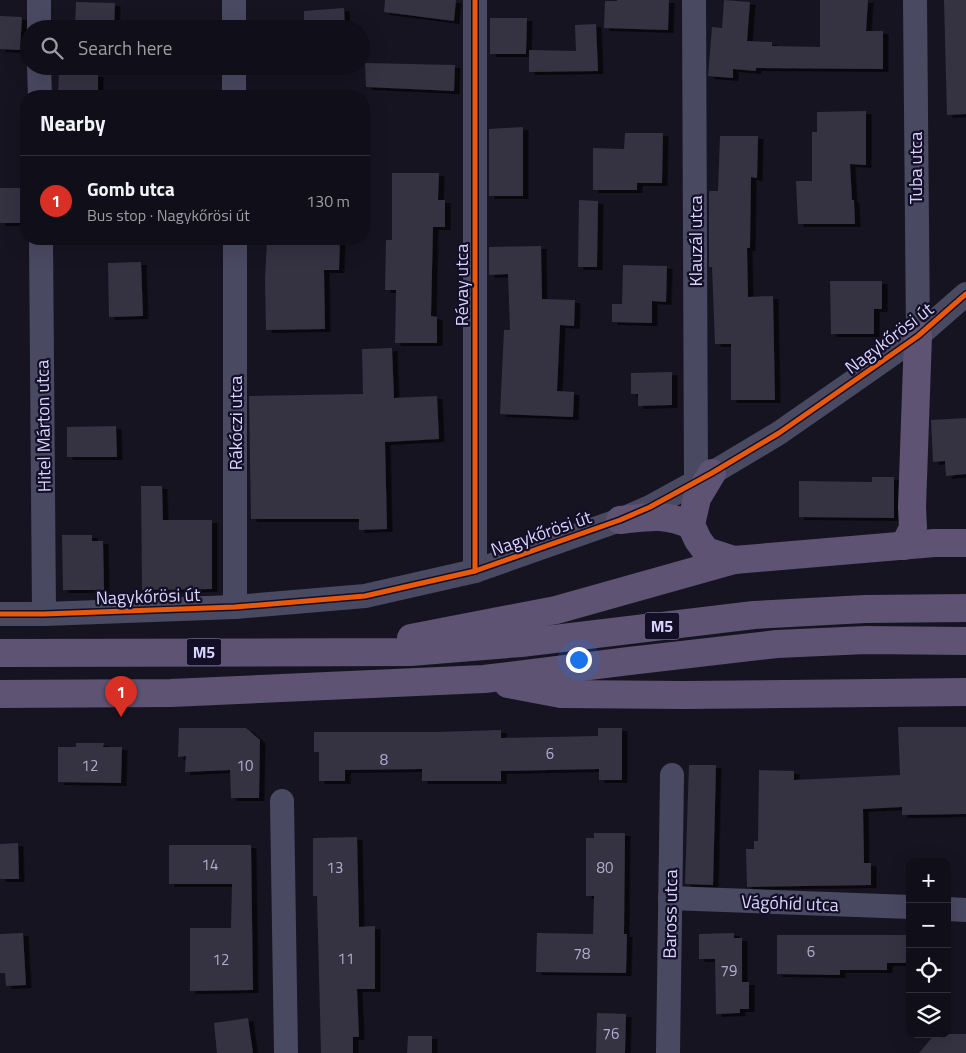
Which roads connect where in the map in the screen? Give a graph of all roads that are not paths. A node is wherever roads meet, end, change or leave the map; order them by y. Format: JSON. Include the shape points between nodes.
{"nodes":[{"id":1,"x":39,"y":0,"type":"edge"},
{"id":2,"x":234,"y":0,"type":"edge"},
{"id":3,"x":475,"y":0,"type":"edge"},
{"id":4,"x":694,"y":0,"type":"edge"},
{"id":5,"x":915,"y":0,"type":"edge"},
{"id":6,"x":39,"y":20,"type":"edge"},
{"id":7,"x":234,"y":20,"type":"edge"},
{"id":8,"x":39,"y":75,"type":"edge"},
{"id":9,"x":234,"y":75,"type":"edge"},
{"id":10,"x":40,"y":90,"type":"edge"},
{"id":11,"x":234,"y":90,"type":"edge"},
{"id":12,"x":41,"y":245,"type":"edge"},
{"id":13,"x":235,"y":245,"type":"edge"},
{"id":14,"x":966,"y":294,"type":"edge"},
{"id":15,"x":918,"y":336,"type":"junction"},
{"id":16,"x":704,"y":478,"type":"junction"},
{"id":17,"x":620,"y":520,"type":"junction"},
{"id":18,"x":690,"y":525,"type":"junction"},
{"id":19,"x":966,"y":543,"type":"edge"},
{"id":20,"x":904,"y":546,"type":"junction"},
{"id":21,"x":734,"y":560,"type":"junction"},
{"id":22,"x":475,"y":571,"type":"junction"},
{"id":23,"x":235,"y":606,"type":"junction"},
{"id":24,"x":966,"y":608,"type":"edge"},
{"id":25,"x":0,"y":614,"type":"edge"},
{"id":26,"x":44,"y":614,"type":"junction"},
{"id":27,"x":966,"y":641,"type":"edge"},
{"id":28,"x":358,"y":652,"type":"junction"},
{"id":29,"x":0,"y":653,"type":"edge"},
{"id":30,"x":484,"y":679,"type":"junction"},
{"id":31,"x":966,"y":692,"type":"edge"},
{"id":32,"x":0,"y":694,"type":"edge"},
{"id":33,"x":672,"y":775,"type":"dead end"},
{"id":34,"x":282,"y":801,"type":"dead end"},
{"id":35,"x":670,"y":898,"type":"junction"},
{"id":36,"x":906,"y":907,"type":"edge"},
{"id":37,"x":951,"y":909,"type":"edge"},
{"id":38,"x":966,"y":910,"type":"edge"},
{"id":39,"x":286,"y":1053,"type":"edge"},
{"id":40,"x":668,"y":1053,"type":"edge"}],
"edges":[{"from":1,"to":6,"type":"street"},
{"from":2,"to":7,"type":"street"},
{"from":3,"to":22,"type":"street","name":"Révay utca"},
{"from":4,"to":16,"type":"street","name":"Klauzál utca"},
{"from":5,"to":15,"type":"street","name":"Tuba utca"},
{"from":8,"to":10,"type":"street"},
{"from":9,"to":11,"type":"street"},
{"from":12,"to":26,"type":"street","name":"Hitel Márton utca"},
{"from":13,"to":23,"type":"street","name":"Rákóczi utca"},
{"from":14,"to":15,"type":"street","name":"Nagykőrösi út"},
{"from":15,"to":16,"type":"street","name":"Nagykőrösi út","via":[[814,410]]},
{"from":15,"to":20,"type":"main road","via":[[913,528]]},
{"from":16,"to":17,"type":"street","name":"Nagykőrösi út"},
{"from":16,"to":18,"type":"main road"},
{"from":17,"to":18,"type":"main road","via":[[661,516]]},
{"from":17,"to":22,"type":"street","name":"Nagykőrösi út"},
{"from":18,"to":21,"type":"main road","via":[[706,551]]},
{"from":19,"to":20,"type":"main road"},
{"from":20,"to":21,"type":"main road"},
{"from":21,"to":28,"type":"main road","via":[[556,610],[416,637]]},
{"from":22,"to":23,"type":"street","name":"Nagykőrösi út","via":[[365,596]]},
{"from":23,"to":26,"type":"street","name":"Nagykőrösi út"},
{"from":24,"to":28,"type":"main road","number":"M5","via":[[754,615],[471,648]]},
{"from":25,"to":26,"type":"street","name":"Nagykőrösi út"},
{"from":27,"to":30,"type":"main road","number":"M5","via":[[866,640],[777,644]]},
{"from":28,"to":29,"type":"main road","number":"M5"},
{"from":30,"to":31,"type":"main road","via":[[561,694]]},
{"from":30,"to":32,"type":"main road","number":"M5","via":[[171,693]]},
{"from":33,"to":35,"type":"street","name":"Baross utca"},
{"from":34,"to":39,"type":"street"},
{"from":35,"to":36,"type":"street","name":"Vágóhíd utca"},
{"from":35,"to":40,"type":"street","name":"Baross utca"},
{"from":37,"to":38,"type":"street"}]}
